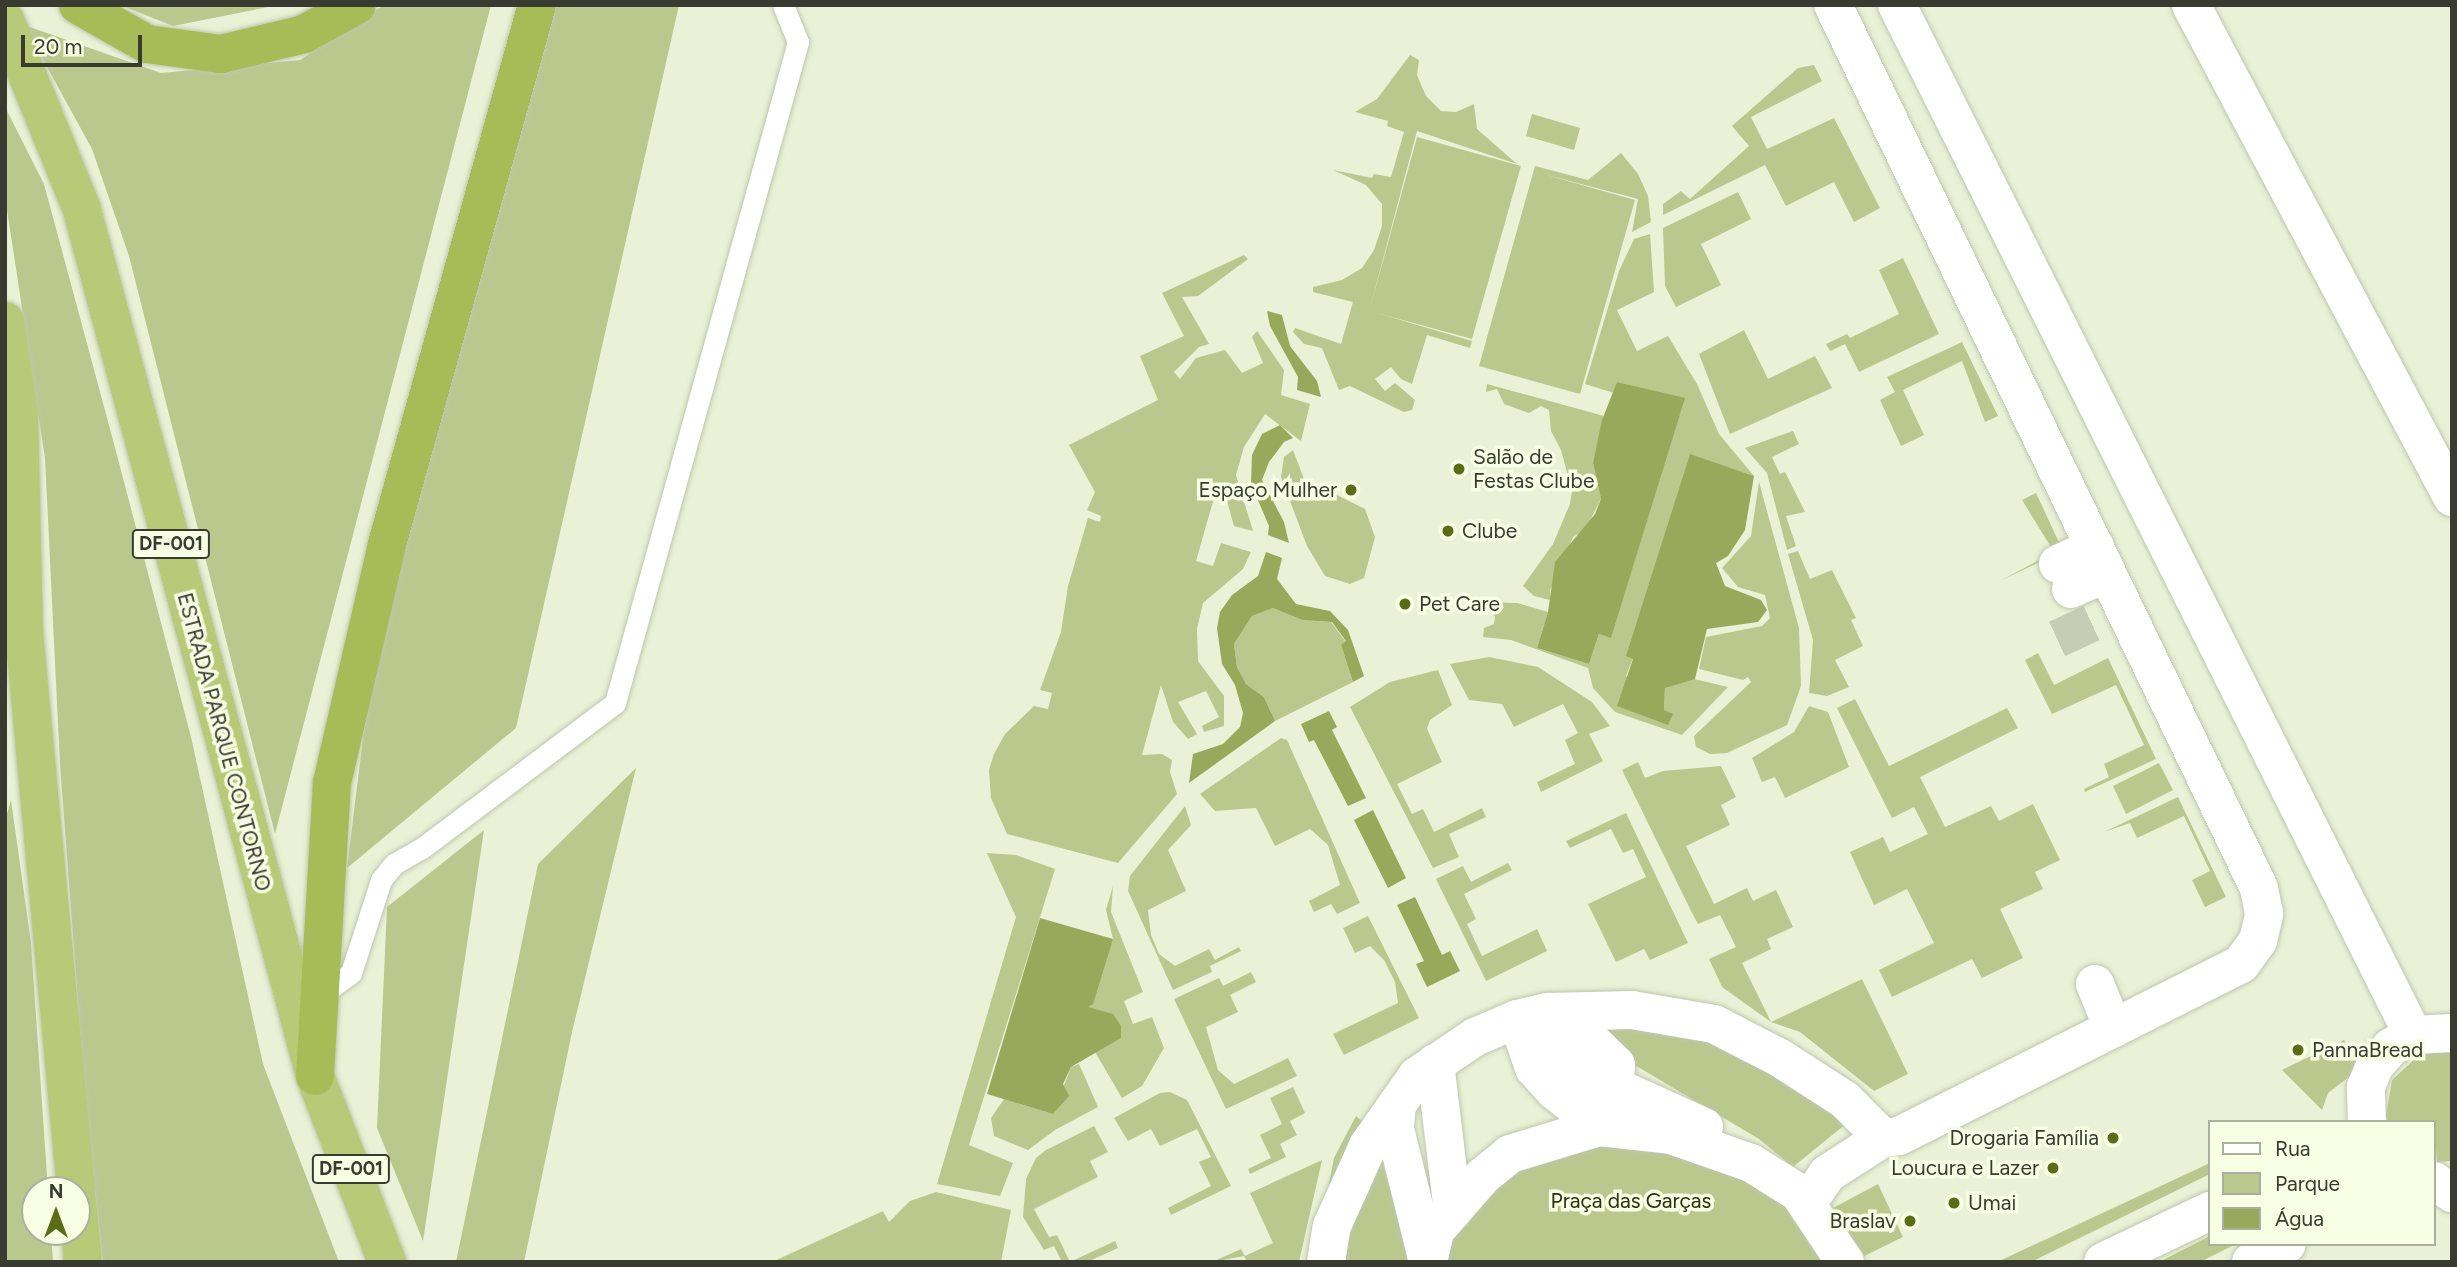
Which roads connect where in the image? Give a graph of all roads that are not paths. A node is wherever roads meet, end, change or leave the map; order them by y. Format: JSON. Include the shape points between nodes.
{"nodes":[{"id":1,"x":78,"y":5,"type":"edge"},
{"id":2,"x":357,"y":5,"type":"edge"},
{"id":3,"x":537,"y":5,"type":"edge"},
{"id":4,"x":783,"y":5,"type":"edge"},
{"id":5,"x":1833,"y":5,"type":"edge"},
{"id":6,"x":1897,"y":5,"type":"edge"},
{"id":7,"x":2191,"y":5,"type":"edge"},
{"id":8,"x":5,"y":20,"type":"edge"},
{"id":9,"x":5,"y":321,"type":"edge"},
{"id":10,"x":2452,"y":497,"type":"edge"},
{"id":11,"x":2101,"y":560,"type":"junction"},
{"id":12,"x":2064,"y":577,"type":"dead end"},
{"id":13,"x":24,"y":632,"type":"junction"},
{"id":14,"x":5,"y":705,"type":"edge"},
{"id":15,"x":2107,"y":979,"type":"dead end"},
{"id":16,"x":318,"y":997,"type":"junction"},
{"id":17,"x":1548,"y":1014,"type":"junction"},
{"id":18,"x":2125,"y":1022,"type":"junction"},
{"id":19,"x":2452,"y":1033,"type":"edge"},
{"id":20,"x":2413,"y":1035,"type":"junction"},
{"id":21,"x":315,"y":1076,"type":"junction"},
{"id":22,"x":1417,"y":1081,"type":"junction"},
{"id":23,"x":2367,"y":1120,"type":"edge"},
{"id":24,"x":1671,"y":1135,"type":"junction"},
{"id":25,"x":1883,"y":1139,"type":"junction"},
{"id":26,"x":1770,"y":1175,"type":"junction"},
{"id":27,"x":75,"y":1176,"type":"edge"},
{"id":28,"x":2436,"y":1181,"type":"edge"},
{"id":29,"x":2452,"y":1193,"type":"edge"},
{"id":30,"x":1807,"y":1204,"type":"junction"},
{"id":31,"x":2208,"y":1212,"type":"edge"},
{"id":32,"x":1439,"y":1234,"type":"edge"},
{"id":33,"x":2283,"y":1246,"type":"edge"},
{"id":34,"x":387,"y":1262,"type":"edge"},
{"id":35,"x":1326,"y":1262,"type":"edge"},
{"id":36,"x":1845,"y":1262,"type":"edge"},
{"id":37,"x":2103,"y":1262,"type":"edge"},
{"id":38,"x":2251,"y":1262,"type":"edge"}],
"edges":[{"from":1,"to":2,"type":"highway","via":[[147,44],[221,54],[304,34]]},
{"from":3,"to":16,"type":"highway","via":[[387,544],[332,783]]},
{"from":4,"to":16,"type":"lane","via":[[798,42],[615,703],[422,848],[394,864],[381,880],[351,973]]},
{"from":5,"to":11,"type":"street"},
{"from":6,"to":20,"type":"street"},
{"from":7,"to":10,"type":"street"},
{"from":8,"to":21,"type":"highway","name":"ESTRADA PARQUE CONTORNO","number":"DF-001","via":[[82,210]]},
{"from":9,"to":13,"type":"highway","via":[[19,414]]},
{"from":11,"to":12,"type":"street"},
{"from":11,"to":18,"type":"street","via":[[2259,888],[2264,914],[2258,941],[2241,964]]},
{"from":13,"to":14,"type":"highway"},
{"from":13,"to":27,"type":"highway"},
{"from":15,"to":18,"type":"street"},
{"from":16,"to":21,"type":"highway"},
{"from":17,"to":22,"type":"street","via":[[1475,1037]]},
{"from":17,"to":24,"type":"street","via":[[1534,1069],[1576,1107]]},
{"from":17,"to":25,"type":"street","via":[[1632,1010],[1714,1024],[1780,1058],[1845,1100]]},
{"from":17,"to":26,"type":"street","via":[[1582,1032],[1616,1065],[1615,1088],[1767,1157]]},
{"from":18,"to":25,"type":"street","via":[[1899,1136]]},
{"from":19,"to":20,"type":"street"},
{"from":20,"to":23,"type":"street","via":[[2391,1047],[2375,1065],[2366,1087]]},
{"from":21,"to":34,"type":"highway","name":"ESTRADA PARQUE CONTORNO","number":"DF-001"},
{"from":22,"to":32,"type":"street"},
{"from":22,"to":32,"type":"street","via":[[1395,1129]]},
{"from":22,"to":35,"type":"street","via":[[1368,1146],[1332,1226]]},
{"from":24,"to":26,"type":"street","via":[[1751,1163]]},
{"from":24,"to":32,"type":"street","via":[[1599,1127],[1529,1145],[1492,1168]]},
{"from":25,"to":30,"type":"street","via":[[1827,1174]]},
{"from":26,"to":30,"type":"street","via":[[1800,1193]]},
{"from":28,"to":29,"type":"street"},
{"from":30,"to":36,"type":"street"},
{"from":31,"to":37,"type":"street"},
{"from":33,"to":38,"type":"street"}]}
